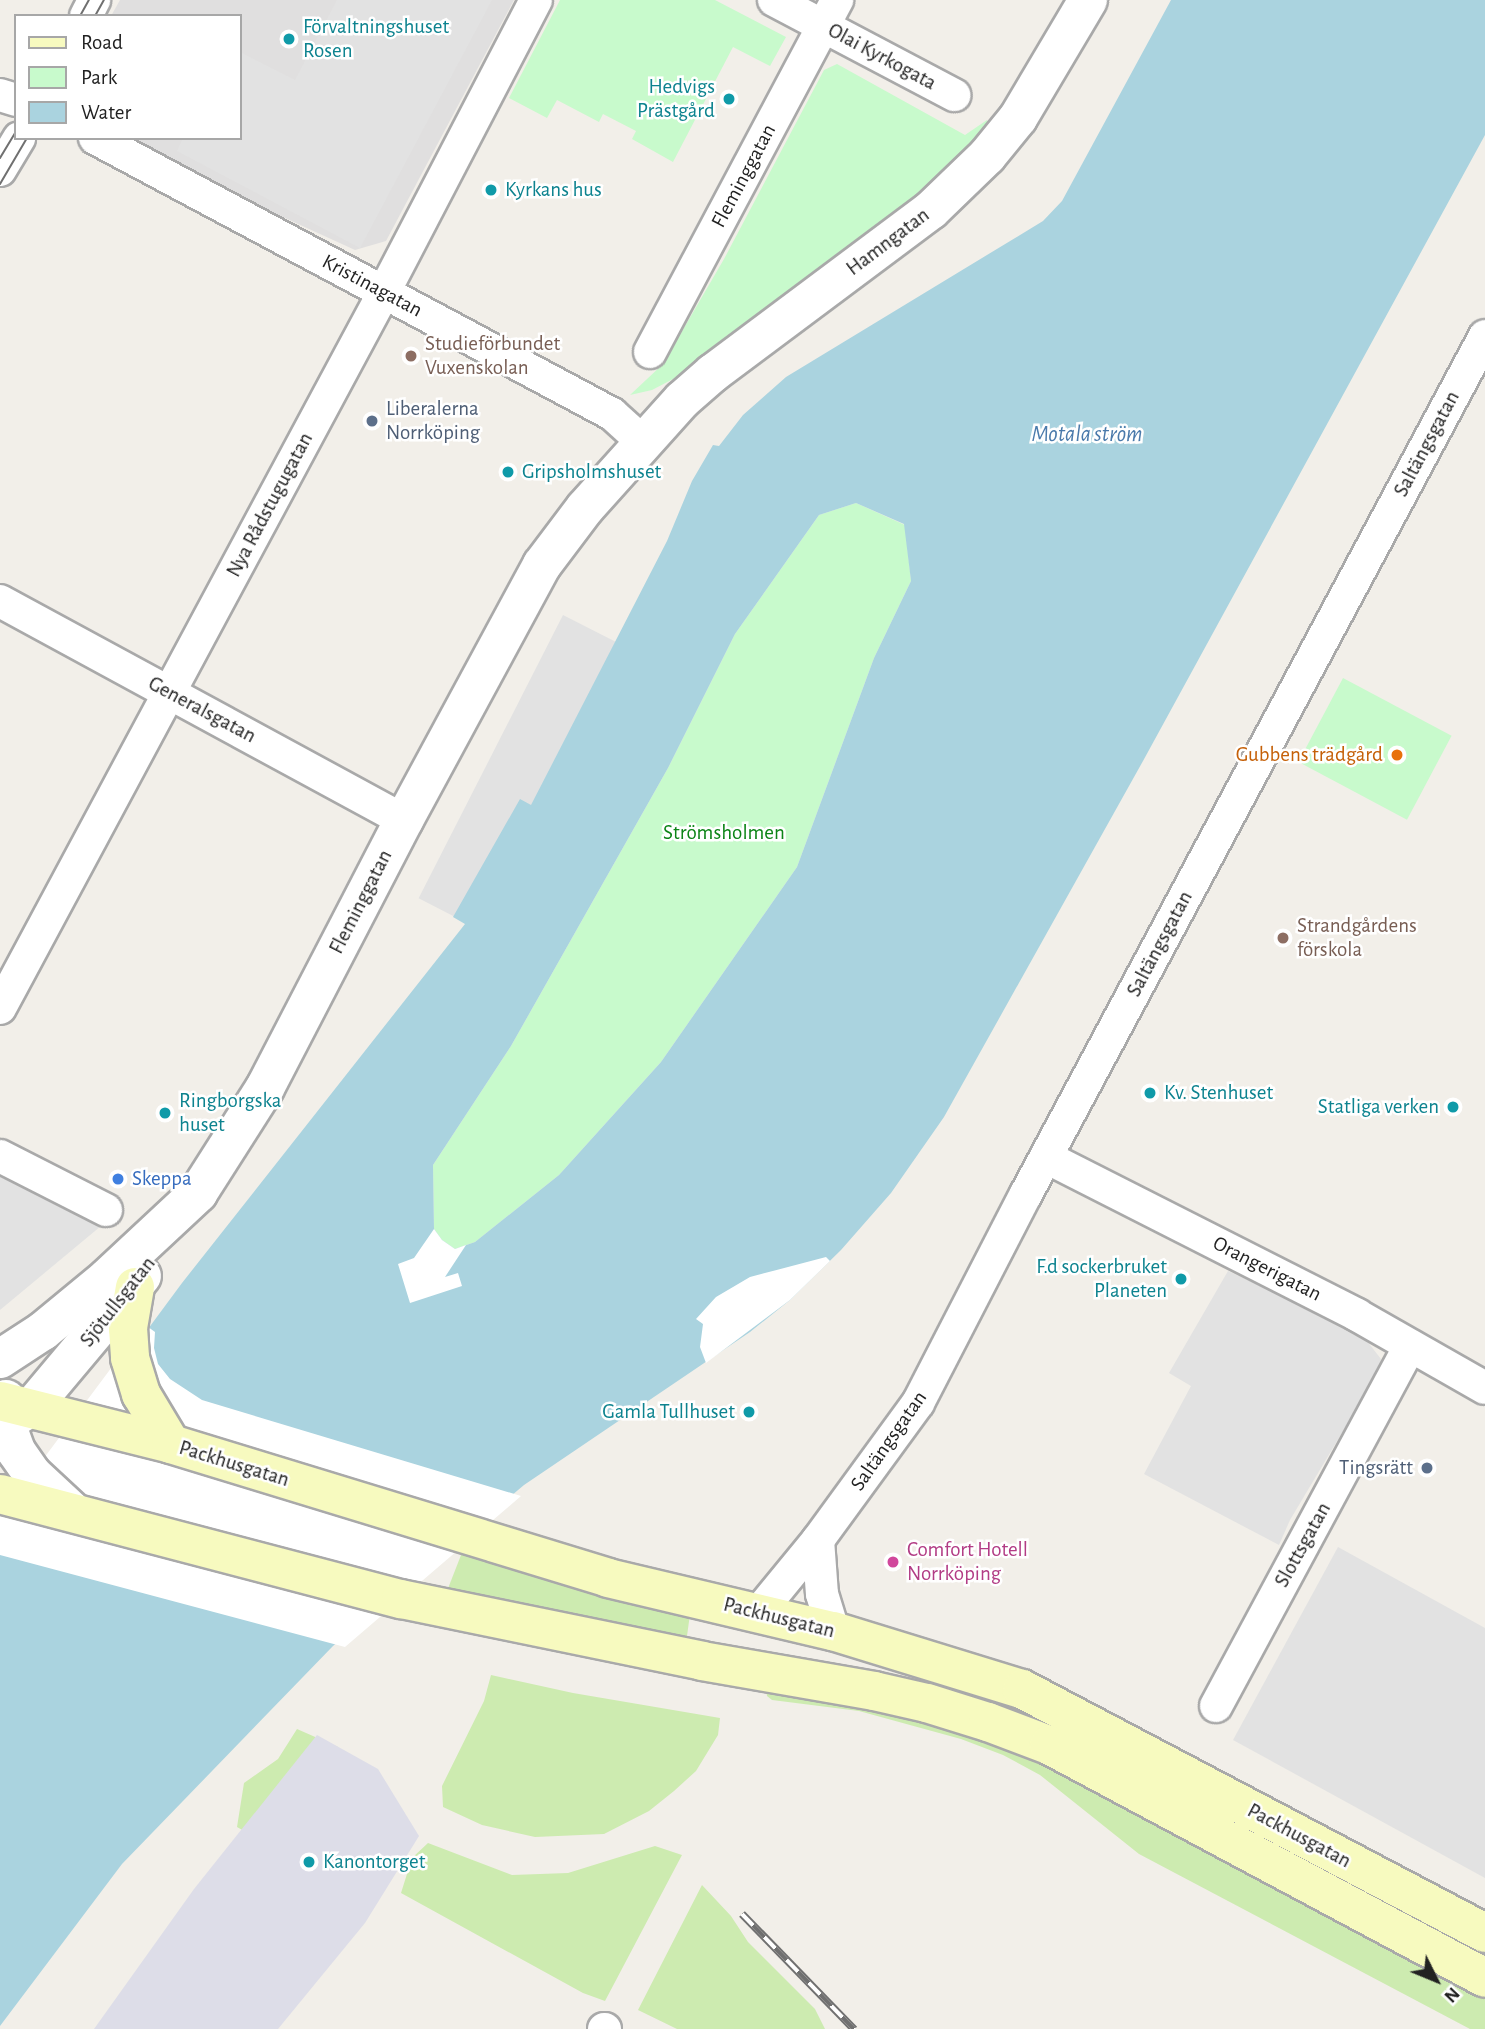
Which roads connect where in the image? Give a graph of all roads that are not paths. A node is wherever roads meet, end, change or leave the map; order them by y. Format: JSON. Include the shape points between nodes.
{"nodes":[{"id":1,"x":537,"y":0,"type":"edge"},
{"id":2,"x":774,"y":0,"type":"edge"},
{"id":3,"x":1088,"y":0,"type":"edge"},
{"id":4,"x":830,"y":13,"type":"edge"},
{"id":5,"x":954,"y":95,"type":"dead end"},
{"id":6,"x":18,"y":140,"type":"edge"},
{"id":7,"x":99,"y":140,"type":"edge"},
{"id":8,"x":0,"y":170,"type":"edge"},
{"id":9,"x":384,"y":292,"type":"junction"},
{"id":10,"x":650,"y":352,"type":"dead end"},
{"id":11,"x":1481,"y":354,"type":"edge"},
{"id":12,"x":644,"y":443,"type":"junction"},
{"id":13,"x":0,"y":601,"type":"edge"},
{"id":14,"x":168,"y":691,"type":"junction"},
{"id":15,"x":404,"y":820,"type":"junction"},
{"id":16,"x":0,"y":1008,"type":"edge"},
{"id":17,"x":0,"y":1156,"type":"edge"},
{"id":18,"x":1046,"y":1157,"type":"junction"},
{"id":19,"x":198,"y":1193,"type":"junction"},
{"id":20,"x":106,"y":1210,"type":"dead end"},
{"id":21,"x":135,"y":1287,"type":"junction"},
{"id":22,"x":43,"y":1331,"type":"junction"},
{"id":23,"x":1410,"y":1346,"type":"junction"},
{"id":24,"x":0,"y":1359,"type":"edge"},
{"id":25,"x":1485,"y":1388,"type":"edge"},
{"id":26,"x":9,"y":1412,"type":"edge"},
{"id":27,"x":171,"y":1444,"type":"junction"},
{"id":28,"x":16,"y":1488,"type":"edge"},
{"id":29,"x":818,"y":1540,"type":"junction"},
{"id":30,"x":759,"y":1612,"type":"junction"},
{"id":31,"x":833,"y":1632,"type":"junction"},
{"id":32,"x":1216,"y":1706,"type":"dead end"},
{"id":33,"x":1485,"y":1933,"type":"edge"},
{"id":34,"x":1485,"y":1977,"type":"edge"}],
"edges":[{"from":1,"to":9,"type":"street","name":"Nya Rådstugugatan"},
{"from":2,"to":4,"type":"street","name":"Olai Kyrkogata"},
{"from":3,"to":12,"type":"street","name":"Hamngatan","via":[[1018,118],[987,156],[931,210],[713,373]]},
{"from":4,"to":5,"type":"street","name":"Olai Kyrkogata"},
{"from":4,"to":10,"type":"street","name":"Fleminggatan"},
{"from":6,"to":8,"type":"street"},
{"from":7,"to":9,"type":"street","name":"Kristinagatan"},
{"from":9,"to":12,"type":"street","name":"Kristinagatan","via":[[612,414]]},
{"from":9,"to":14,"type":"street","name":"Nya Rådstugugatan"},
{"from":11,"to":18,"type":"street","name":"Saltängsgatan"},
{"from":12,"to":15,"type":"street","name":"Fleminggatan","via":[[585,508],[542,565]]},
{"from":13,"to":14,"type":"street","name":"Generalsgatan"},
{"from":14,"to":15,"type":"street","name":"Generalsgatan"},
{"from":14,"to":16,"type":"street","name":"Nya Rådstugugatan"},
{"from":15,"to":19,"type":"street","name":"Fleminggatan","via":[[265,1088]]},
{"from":17,"to":20,"type":"street"},
{"from":18,"to":23,"type":"street","name":"Orangerigatan"},
{"from":18,"to":29,"type":"street","name":"Saltängsgatan","via":[[918,1402]]},
{"from":19,"to":21,"type":"street","name":"Sjötullsgatan"},
{"from":19,"to":22,"type":"street","name":"Fleminggatan"},
{"from":21,"to":26,"type":"street","name":"Sjötullsgatan"},
{"from":21,"to":27,"type":"main road","via":[[128,1345],[141,1394]]},
{"from":22,"to":24,"type":"street","name":"Fleminggatan"},
{"from":22,"to":26,"type":"street","name":"Fleminggatan","via":[[16,1364]]},
{"from":23,"to":25,"type":"street","name":"Orangerigatan"},
{"from":23,"to":32,"type":"street","name":"Slottsgatan"},
{"from":26,"to":27,"type":"main road","name":"Packhusgatan","via":[[73,1418]]},
{"from":26,"to":28,"type":"street"},
{"from":27,"to":30,"type":"main road","name":"Packhusgatan","via":[[608,1578]]},
{"from":28,"to":34,"type":"main road","name":"Packhusgatan","via":[[72,1511],[401,1599],[874,1691],[988,1722],[1049,1745]]},
{"from":29,"to":30,"type":"street","name":"Saltängsgatan"},
{"from":29,"to":31,"type":"street","via":[[822,1594]]},
{"from":30,"to":31,"type":"main road","name":"Packhusgatan"},
{"from":31,"to":33,"type":"main road","name":"Packhusgatan","via":[[1022,1689]]}]}
